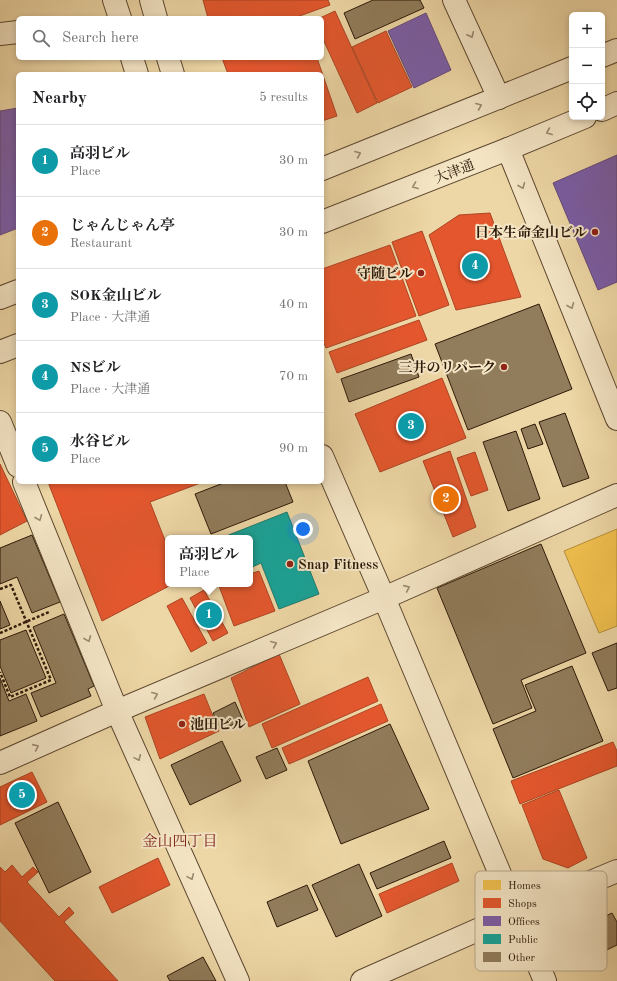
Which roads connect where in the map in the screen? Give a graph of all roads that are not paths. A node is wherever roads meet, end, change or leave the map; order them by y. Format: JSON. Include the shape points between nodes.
{"nodes":[{"id":1,"x":151,"y":0,"type":"edge"},
{"id":2,"x":454,"y":0,"type":"edge"},
{"id":3,"x":155,"y":16,"type":"edge"},
{"id":4,"x":16,"y":32,"type":"edge"},
{"id":5,"x":0,"y":34,"type":"edge"},
{"id":6,"x":617,"y":50,"type":"edge"},
{"id":7,"x":605,"y":55,"type":"edge"},
{"id":8,"x":133,"y":60,"type":"edge"},
{"id":9,"x":169,"y":60,"type":"edge"},
{"id":10,"x":569,"y":69,"type":"edge"},
{"id":11,"x":136,"y":72,"type":"edge"},
{"id":12,"x":172,"y":72,"type":"edge"},
{"id":13,"x":499,"y":98,"type":"junction"},
{"id":14,"x":617,"y":103,"type":"edge"},
{"id":15,"x":605,"y":109,"type":"edge"},
{"id":16,"x":578,"y":120,"type":"edge"},
{"id":17,"x":508,"y":149,"type":"junction"},
{"id":18,"x":324,"y":168,"type":"edge"},
{"id":19,"x":324,"y":221,"type":"edge"},
{"id":20,"x":16,"y":292,"type":"edge"},
{"id":21,"x":0,"y":298,"type":"edge"},
{"id":22,"x":16,"y":345,"type":"edge"},
{"id":23,"x":0,"y":352,"type":"edge"},
{"id":24,"x":617,"y":419,"type":"edge"},
{"id":25,"x":0,"y":422,"type":"edge"},
{"id":26,"x":16,"y":461,"type":"edge"},
{"id":27,"x":324,"y":461,"type":"edge"},
{"id":28,"x":25,"y":484,"type":"edge"},
{"id":29,"x":617,"y":495,"type":"edge"},
{"id":30,"x":384,"y":598,"type":"junction"},
{"id":31,"x":117,"y":711,"type":"junction"},
{"id":32,"x":0,"y":763,"type":"edge"},
{"id":33,"x":498,"y":871,"type":"edge"},
{"id":34,"x":617,"y":871,"type":"edge"},
{"id":35,"x":607,"y":875,"type":"edge"},
{"id":36,"x":475,"y":931,"type":"edge"},
{"id":37,"x":541,"y":971,"type":"edge"},
{"id":38,"x":238,"y":981,"type":"edge"},
{"id":39,"x":362,"y":981,"type":"edge"},
{"id":40,"x":545,"y":981,"type":"edge"}],
"edges":[{"from":1,"to":3,"type":"street"},
{"from":2,"to":13,"type":"street","one_way":true},
{"from":4,"to":5,"type":"street"},
{"from":6,"to":7,"type":"street"},
{"from":8,"to":11,"type":"street"},
{"from":9,"to":12,"type":"street"},
{"from":10,"to":13,"type":"street"},
{"from":18,"to":13,"type":"street","one_way":true},
{"from":14,"to":15,"type":"street"},
{"from":16,"to":17,"type":"street","name":"大津通","one_way":true},
{"from":17,"to":19,"type":"street","name":"大津通","one_way":true},
{"from":17,"to":24,"type":"street","one_way":true},
{"from":20,"to":21,"type":"street"},
{"from":22,"to":23,"type":"street"},
{"from":25,"to":26,"type":"street"},
{"from":27,"to":30,"type":"street"},
{"from":28,"to":31,"type":"street","one_way":true},
{"from":30,"to":29,"type":"street","one_way":true},
{"from":31,"to":30,"type":"street","one_way":true},
{"from":30,"to":33,"type":"street"},
{"from":32,"to":31,"type":"street","one_way":true},
{"from":31,"to":38,"type":"street","one_way":true},
{"from":34,"to":35,"type":"street"},
{"from":36,"to":39,"type":"street"},
{"from":37,"to":40,"type":"street"}]}
